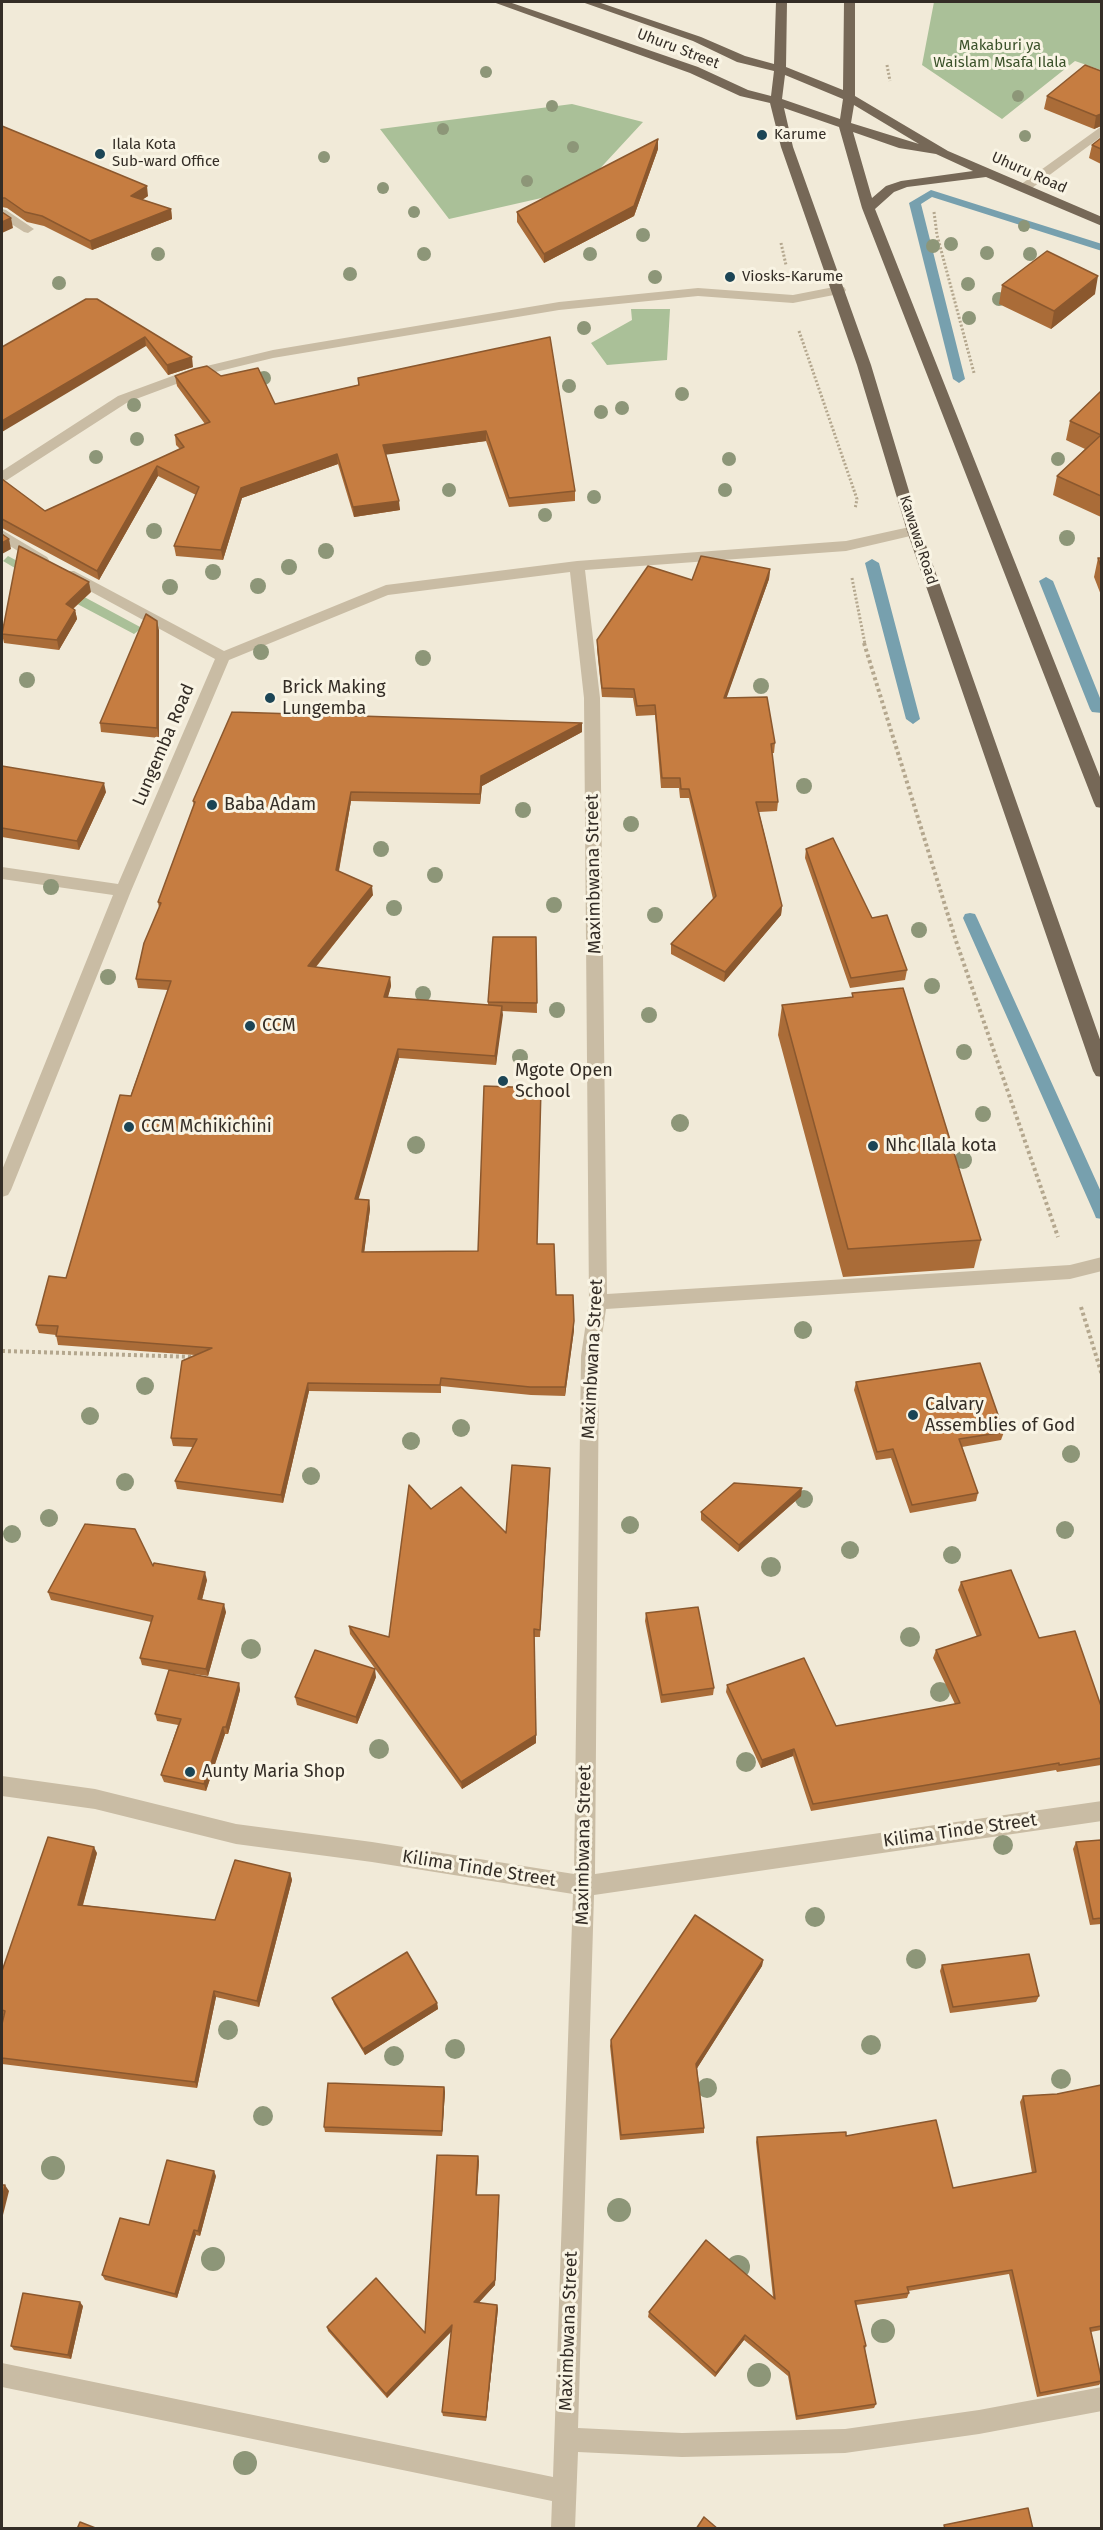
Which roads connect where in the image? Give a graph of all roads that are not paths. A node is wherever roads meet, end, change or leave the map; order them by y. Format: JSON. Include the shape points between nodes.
{"nodes":[{"id":1,"x":499,"y":2,"type":"edge"},
{"id":2,"x":588,"y":2,"type":"edge"},
{"id":3,"x":782,"y":2,"type":"edge"},
{"id":4,"x":850,"y":2,"type":"edge"},
{"id":5,"x":780,"y":69,"type":"junction"},
{"id":6,"x":849,"y":97,"type":"junction"},
{"id":7,"x":776,"y":101,"type":"junction"},
{"id":8,"x":845,"y":126,"type":"junction"},
{"id":9,"x":1101,"y":130,"type":"edge"},
{"id":10,"x":944,"y":154,"type":"junction"},
{"id":11,"x":989,"y":173,"type":"junction"},
{"id":12,"x":1024,"y":188,"type":"junction"},
{"id":13,"x":868,"y":208,"type":"junction"},
{"id":14,"x":2,"y":213,"type":"edge"},
{"id":15,"x":1101,"y":222,"type":"edge"},
{"id":16,"x":28,"y":229,"type":"dead end"},
{"id":17,"x":839,"y":290,"type":"junction"},
{"id":18,"x":2,"y":477,"type":"edge"},
{"id":19,"x":914,"y":531,"type":"junction"},
{"id":20,"x":2,"y":535,"type":"edge"},
{"id":21,"x":577,"y":566,"type":"junction"},
{"id":22,"x":223,"y":657,"type":"junction"},
{"id":23,"x":1101,"y":803,"type":"edge"},
{"id":24,"x":2,"y":873,"type":"edge"},
{"id":25,"x":123,"y":891,"type":"junction"},
{"id":26,"x":1101,"y":1071,"type":"edge"},
{"id":27,"x":2,"y":1190,"type":"edge"},
{"id":28,"x":1101,"y":1264,"type":"edge"},
{"id":29,"x":598,"y":1302,"type":"junction"},
{"id":30,"x":2,"y":1786,"type":"edge"},
{"id":31,"x":1101,"y":1811,"type":"edge"},
{"id":32,"x":584,"y":1886,"type":"junction"},
{"id":33,"x":2,"y":2375,"type":"edge"},
{"id":34,"x":1101,"y":2399,"type":"edge"},
{"id":35,"x":565,"y":2439,"type":"junction"},
{"id":36,"x":563,"y":2491,"type":"junction"},
{"id":37,"x":563,"y":2529,"type":"edge"}],
"edges":[{"from":1,"to":7,"type":"main road","name":"Uhuru Street","via":[[694,70],[744,93]]},
{"from":2,"to":5,"type":"main road","name":"Uhuru Street","via":[[697,39],[741,59]]},
{"from":3,"to":5,"type":"main road","name":"Kawawa Road"},
{"from":4,"to":6,"type":"main road"},
{"from":5,"to":6,"type":"main road","name":"Uhuru Street"},
{"from":5,"to":7,"type":"main road","name":"Kawawa Road"},
{"from":6,"to":8,"type":"main road"},
{"from":6,"to":10,"type":"main road","name":"Uhuru Road"},
{"from":7,"to":8,"type":"main road","name":"Uhuru Street"},
{"from":7,"to":17,"type":"main road","name":"Kawawa Road","via":[[787,147]]},
{"from":8,"to":10,"type":"main road","name":"Uhuru Road"},
{"from":8,"to":13,"type":"main road"},
{"from":9,"to":12,"type":"street"},
{"from":10,"to":11,"type":"main road","name":"Uhuru Road"},
{"from":11,"to":12,"type":"main road","name":"Uhuru Road"},
{"from":11,"to":13,"type":"main road","via":[[937,178],[891,189]]},
{"from":12,"to":15,"type":"main road","name":"Uhuru Road"},
{"from":13,"to":23,"type":"main road"},
{"from":14,"to":16,"type":"street"},
{"from":17,"to":18,"type":"street","via":[[792,299],[698,292],[559,306],[273,354],[191,374],[123,399]]},
{"from":17,"to":19,"type":"main road","name":"Kawawa Road"},
{"from":19,"to":21,"type":"street","via":[[846,546]]},
{"from":19,"to":26,"type":"main road","name":"Kawawa Road"},
{"from":20,"to":22,"type":"street"},
{"from":21,"to":22,"type":"street","via":[[386,590]]},
{"from":21,"to":29,"type":"street","name":"Maximbwana Street","via":[[592,698]]},
{"from":22,"to":25,"type":"street","name":"Lungemba Road"},
{"from":24,"to":25,"type":"street"},
{"from":25,"to":27,"type":"street","name":"Lungemba Road"},
{"from":28,"to":29,"type":"street","via":[[1071,1272]]},
{"from":29,"to":32,"type":"street","name":"Maximbwana Street","via":[[590,1356]]},
{"from":30,"to":32,"type":"street","name":"Kilima Tinde Street","via":[[95,1799],[236,1834]]},
{"from":31,"to":32,"type":"street","name":"Kilima Tinde Street"},
{"from":32,"to":35,"type":"street","name":"Maximbwana Street"},
{"from":33,"to":36,"type":"street"},
{"from":34,"to":35,"type":"street","via":[[845,2441],[682,2445]]},
{"from":35,"to":36,"type":"street","name":"Maximbwana Street"},
{"from":36,"to":37,"type":"street","name":"Maximbwana Street"}]}
